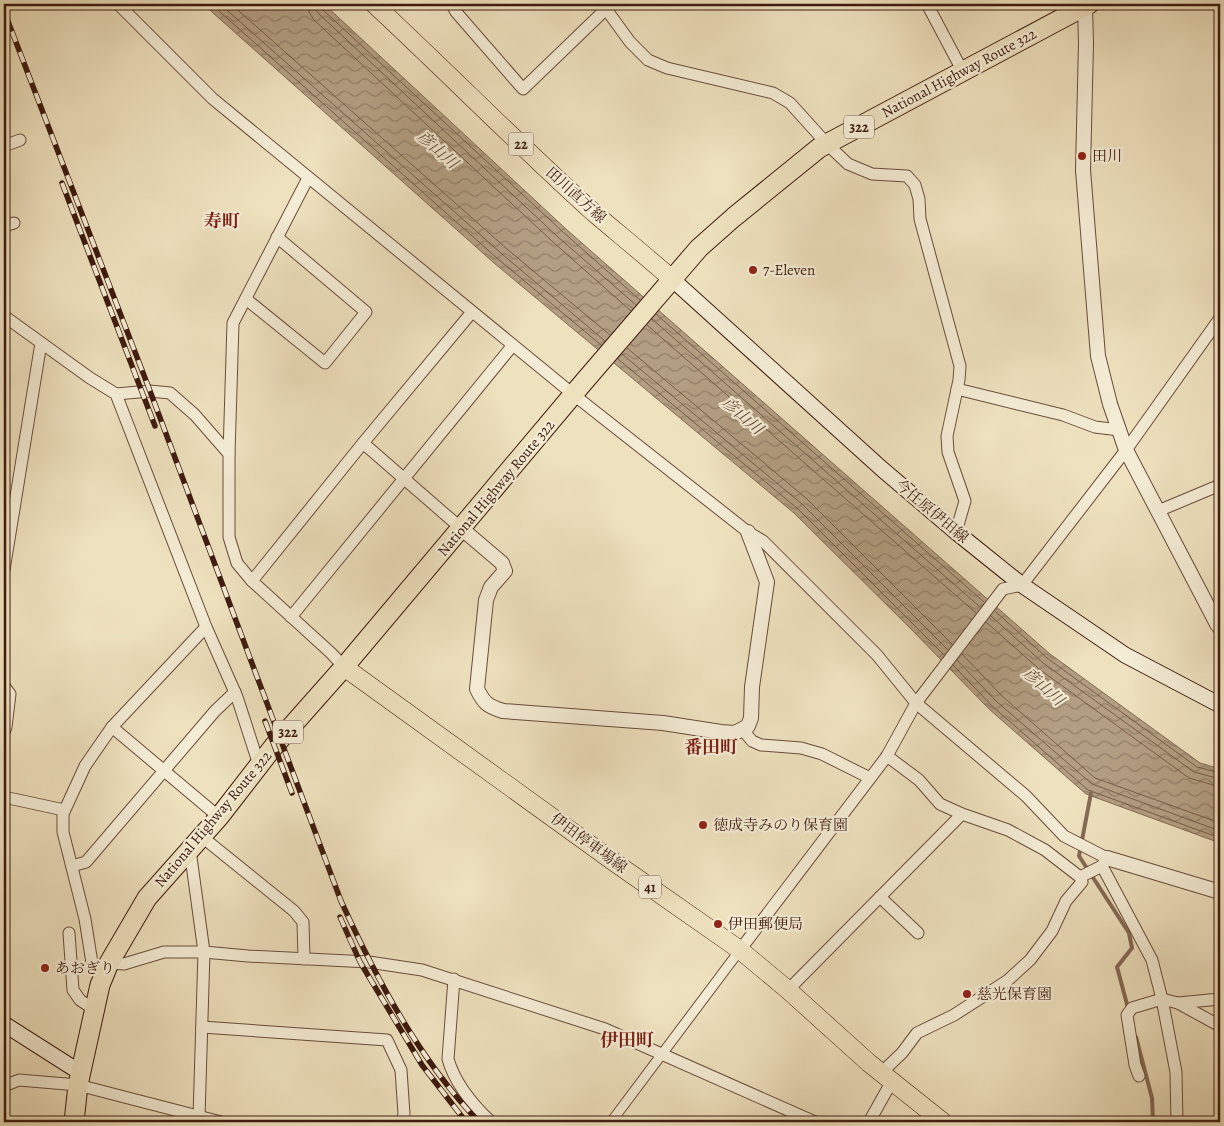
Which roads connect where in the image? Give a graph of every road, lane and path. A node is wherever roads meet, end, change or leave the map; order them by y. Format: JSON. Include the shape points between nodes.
{"nodes":[{"id":1,"x":118,"y":4,"type":"edge"},
{"id":2,"x":374,"y":4,"type":"edge"},
{"id":3,"x":452,"y":4,"type":"edge"},
{"id":4,"x":927,"y":4,"type":"edge"},
{"id":5,"x":1086,"y":4,"type":"edge"},
{"id":6,"x":605,"y":6,"type":"edge"},
{"id":7,"x":962,"y":70,"type":"junction"},
{"id":8,"x":20,"y":140,"type":"dead end"},
{"id":9,"x":827,"y":144,"type":"junction"},
{"id":10,"x":4,"y":146,"type":"edge"},
{"id":11,"x":308,"y":178,"type":"junction"},
{"id":12,"x":277,"y":237,"type":"junction"},
{"id":13,"x":672,"y":279,"type":"junction"},
{"id":14,"x":246,"y":299,"type":"junction"},
{"id":15,"x":472,"y":312,"type":"junction"},
{"id":16,"x":4,"y":316,"type":"edge"},
{"id":17,"x":1220,"y":318,"type":"edge"},
{"id":18,"x":41,"y":343,"type":"junction"},
{"id":19,"x":513,"y":346,"type":"junction"},
{"id":20,"x":578,"y":389,"type":"junction"},
{"id":21,"x":957,"y":389,"type":"junction"},
{"id":22,"x":116,"y":394,"type":"junction"},
{"id":23,"x":1119,"y":430,"type":"junction"},
{"id":24,"x":363,"y":443,"type":"junction"},
{"id":25,"x":1126,"y":450,"type":"junction"},
{"id":26,"x":228,"y":454,"type":"junction"},
{"id":27,"x":404,"y":479,"type":"junction"},
{"id":28,"x":1220,"y":485,"type":"edge"},
{"id":29,"x":1158,"y":511,"type":"junction"},
{"id":30,"x":462,"y":529,"type":"junction"},
{"id":31,"x":748,"y":532,"type":"junction"},
{"id":32,"x":956,"y":532,"type":"junction"},
{"id":33,"x":4,"y":570,"type":"edge"},
{"id":34,"x":252,"y":581,"type":"junction"},
{"id":35,"x":1022,"y":585,"type":"junction"},
{"id":36,"x":291,"y":616,"type":"junction"},
{"id":37,"x":206,"y":627,"type":"junction"},
{"id":38,"x":1220,"y":628,"type":"edge"},
{"id":39,"x":344,"y":667,"type":"junction"},
{"id":40,"x":4,"y":686,"type":"edge"},
{"id":41,"x":235,"y":692,"type":"junction"},
{"id":42,"x":918,"y":700,"type":"junction"},
{"id":43,"x":1220,"y":705,"type":"edge"},
{"id":44,"x":112,"y":727,"type":"junction"},
{"id":45,"x":743,"y":730,"type":"junction"},
{"id":46,"x":4,"y":732,"type":"edge"},
{"id":47,"x":887,"y":756,"type":"junction"},
{"id":48,"x":259,"y":765,"type":"junction"},
{"id":49,"x":163,"y":770,"type":"junction"},
{"id":50,"x":870,"y":778,"type":"junction"},
{"id":51,"x":4,"y":797,"type":"edge"},
{"id":52,"x":64,"y":810,"type":"junction"},
{"id":53,"x":962,"y":814,"type":"junction"},
{"id":54,"x":219,"y":816,"type":"junction"},
{"id":55,"x":196,"y":843,"type":"junction"},
{"id":56,"x":1102,"y":864,"type":"junction"},
{"id":57,"x":72,"y":866,"type":"junction"},
{"id":58,"x":1081,"y":876,"type":"junction"},
{"id":59,"x":1220,"y":892,"type":"edge"},
{"id":60,"x":880,"y":897,"type":"junction"},
{"id":61,"x":918,"y":932,"type":"dead end"},
{"id":62,"x":69,"y":933,"type":"dead end"},
{"id":63,"x":740,"y":950,"type":"junction"},
{"id":64,"x":204,"y":952,"type":"junction"},
{"id":65,"x":304,"y":959,"type":"junction"},
{"id":66,"x":107,"y":968,"type":"junction"},
{"id":67,"x":454,"y":979,"type":"junction"},
{"id":68,"x":788,"y":990,"type":"junction"},
{"id":69,"x":1162,"y":999,"type":"junction"},
{"id":70,"x":1220,"y":999,"type":"edge"},
{"id":71,"x":1178,"y":1003,"type":"junction"},
{"id":72,"x":95,"y":1010,"type":"junction"},
{"id":73,"x":4,"y":1024,"type":"edge"},
{"id":74,"x":202,"y":1026,"type":"junction"},
{"id":75,"x":1220,"y":1026,"type":"edge"},
{"id":76,"x":662,"y":1053,"type":"junction"},
{"id":77,"x":1139,"y":1076,"type":"dead end"},
{"id":78,"x":887,"y":1077,"type":"junction"},
{"id":79,"x":80,"y":1079,"type":"junction"},
{"id":80,"x":4,"y":1086,"type":"edge"},
{"id":81,"x":199,"y":1117,"type":"junction"},
{"id":82,"x":74,"y":1122,"type":"edge"},
{"id":83,"x":221,"y":1122,"type":"edge"},
{"id":84,"x":402,"y":1122,"type":"edge"},
{"id":85,"x":491,"y":1122,"type":"edge"},
{"id":86,"x":611,"y":1122,"type":"edge"},
{"id":87,"x":815,"y":1122,"type":"edge"},
{"id":88,"x":869,"y":1122,"type":"edge"},
{"id":89,"x":943,"y":1122,"type":"edge"},
{"id":90,"x":1177,"y":1122,"type":"edge"}],
"edges":[{"from":1,"to":11,"type":"street","via":[[213,99]]},
{"from":2,"to":13,"type":"main road","name":"田川直方線","number":"22","via":[[596,214]]},
{"from":3,"to":6,"type":"street","via":[[524,89]]},
{"from":4,"to":7,"type":"street"},
{"from":5,"to":7,"type":"highway","name":"National Highway Route 322","number":"322"},
{"from":5,"to":23,"type":"street","via":[[1083,180],[1098,356]]},
{"from":6,"to":9,"type":"street","via":[[630,42],[648,60],[667,68],[773,93],[790,103]]},
{"from":7,"to":9,"type":"highway","name":"National Highway Route 322","number":"322"},
{"from":8,"to":10,"type":"street"},
{"from":9,"to":13,"type":"highway","name":"National Highway Route 322","number":"322","via":[[734,217],[699,248]]},
{"from":9,"to":21,"type":"street","via":[[848,164],[872,174],[907,176],[915,184],[920,218],[960,366]]},
{"from":11,"to":12,"type":"street"},
{"from":11,"to":15,"type":"street"},
{"from":12,"to":14,"type":"street"},
{"from":12,"to":14,"type":"street","via":[[366,312],[325,363]]},
{"from":13,"to":20,"type":"highway","name":"National Highway Route 322","number":"322"},
{"from":13,"to":32,"type":"main road","name":"今任原伊田線"},
{"from":14,"to":26,"type":"street","via":[[233,323]]},
{"from":15,"to":19,"type":"street"},
{"from":15,"to":24,"type":"street"},
{"from":16,"to":18,"type":"street"},
{"from":17,"to":25,"type":"street"},
{"from":18,"to":22,"type":"street"},
{"from":18,"to":33,"type":"street"},
{"from":19,"to":20,"type":"street"},
{"from":19,"to":27,"type":"street"},
{"from":20,"to":30,"type":"highway","name":"National Highway Route 322","number":"322"},
{"from":20,"to":31,"type":"street"},
{"from":21,"to":23,"type":"street","via":[[1063,415],[1095,427]]},
{"from":21,"to":32,"type":"street","via":[[947,436],[948,452],[965,501]]},
{"from":22,"to":26,"type":"street","via":[[170,393],[195,415]]},
{"from":22,"to":37,"type":"street"},
{"from":23,"to":25,"type":"street"},
{"from":24,"to":27,"type":"street"},
{"from":24,"to":34,"type":"street"},
{"from":25,"to":29,"type":"street"},
{"from":25,"to":35,"type":"street"},
{"from":26,"to":34,"type":"street","via":[[229,537],[238,563]]},
{"from":27,"to":30,"type":"street"},
{"from":27,"to":36,"type":"street"},
{"from":28,"to":29,"type":"street"},
{"from":29,"to":38,"type":"street"},
{"from":30,"to":39,"type":"highway","name":"National Highway Route 322","number":"322"},
{"from":30,"to":45,"type":"street","via":[[502,563],[504,571],[490,587],[486,600],[477,688],[490,707],[503,711],[663,723],[720,732]]},
{"from":31,"to":42,"type":"street","via":[[763,542]]},
{"from":31,"to":45,"type":"street","via":[[766,582],[751,718]]},
{"from":32,"to":35,"type":"main road","name":"今任原伊田線"},
{"from":34,"to":36,"type":"street"},
{"from":35,"to":42,"type":"street","via":[[1003,589]]},
{"from":35,"to":43,"type":"main road","name":"今任原伊田線","via":[[1125,655]]},
{"from":36,"to":39,"type":"street"},
{"from":37,"to":41,"type":"street"},
{"from":37,"to":44,"type":"street"},
{"from":39,"to":48,"type":"highway","name":"National Highway Route 322","number":"322"},
{"from":39,"to":63,"type":"main road","name":"伊田停車場線","number":"41"},
{"from":40,"to":46,"type":"street","via":[[10,694]]},
{"from":41,"to":48,"type":"street"},
{"from":41,"to":49,"type":"street"},
{"from":42,"to":47,"type":"street"},
{"from":42,"to":56,"type":"street","via":[[1026,796],[1064,836]]},
{"from":44,"to":49,"type":"street"},
{"from":44,"to":52,"type":"street","via":[[85,766]]},
{"from":45,"to":50,"type":"street","via":[[752,741],[761,745],[815,752]]},
{"from":47,"to":50,"type":"street"},
{"from":47,"to":53,"type":"street","via":[[919,780],[940,804]]},
{"from":48,"to":54,"type":"highway","name":"National Highway Route 322","number":"322"},
{"from":49,"to":54,"type":"street"},
{"from":49,"to":57,"type":"street","via":[[86,862]]},
{"from":50,"to":63,"type":"street"},
{"from":51,"to":52,"type":"street"},
{"from":52,"to":57,"type":"street","via":[[63,832]]},
{"from":53,"to":58,"type":"street","via":[[1008,830],[1045,850]]},
{"from":53,"to":60,"type":"street"},
{"from":54,"to":55,"type":"highway","name":"National Highway Route 322","number":"322"},
{"from":55,"to":64,"type":"street"},
{"from":55,"to":65,"type":"street","via":[[294,911],[303,922]]},
{"from":55,"to":66,"type":"highway","name":"National Highway Route 322","number":"322","via":[[148,898]]},
{"from":56,"to":58,"type":"street"},
{"from":56,"to":59,"type":"street"},
{"from":56,"to":69,"type":"street","via":[[1152,960]]},
{"from":57,"to":66,"type":"street","via":[[92,963],[96,968]]},
{"from":58,"to":78,"type":"street","via":[[1082,882],[1066,901],[1052,931],[1030,960],[984,996],[918,1033]]},
{"from":60,"to":61,"type":"street"},
{"from":60,"to":68,"type":"street"},
{"from":62,"to":72,"type":"street","via":[[73,990],[80,1000]]},
{"from":63,"to":68,"type":"main road","name":"伊田停車場線","number":"41"},
{"from":63,"to":76,"type":"street"},
{"from":64,"to":65,"type":"street"},
{"from":64,"to":66,"type":"street","via":[[164,952]]},
{"from":64,"to":74,"type":"street"},
{"from":65,"to":67,"type":"street","via":[[369,962],[422,970]]},
{"from":66,"to":72,"type":"highway","name":"National Highway Route 322","number":"322"},
{"from":67,"to":76,"type":"street","via":[[605,1029]]},
{"from":67,"to":85,"type":"street","via":[[448,1059],[451,1070],[477,1109]]},
{"from":68,"to":78,"type":"main road","name":"伊田停車場線","number":"41"},
{"from":69,"to":71,"type":"street"},
{"from":69,"to":77,"type":"street","via":[[1132,1008],[1127,1015]]},
{"from":69,"to":90,"type":"street","via":[[1176,1072]]},
{"from":70,"to":71,"type":"street"},
{"from":71,"to":75,"type":"street"},
{"from":72,"to":79,"type":"highway","name":"National Highway Route 322","number":"322"},
{"from":73,"to":79,"type":"main road"},
{"from":74,"to":81,"type":"street"},
{"from":74,"to":84,"type":"street","via":[[387,1040],[401,1070]]},
{"from":76,"to":86,"type":"street"},
{"from":76,"to":87,"type":"street"},
{"from":78,"to":88,"type":"street"},
{"from":78,"to":89,"type":"main road","name":"伊田停車場線","number":"41"},
{"from":79,"to":80,"type":"street","via":[[19,1080]]},
{"from":79,"to":81,"type":"street"},
{"from":79,"to":82,"type":"highway","name":"National Highway Route 322","number":"322"},
{"from":81,"to":83,"type":"street"}]}
